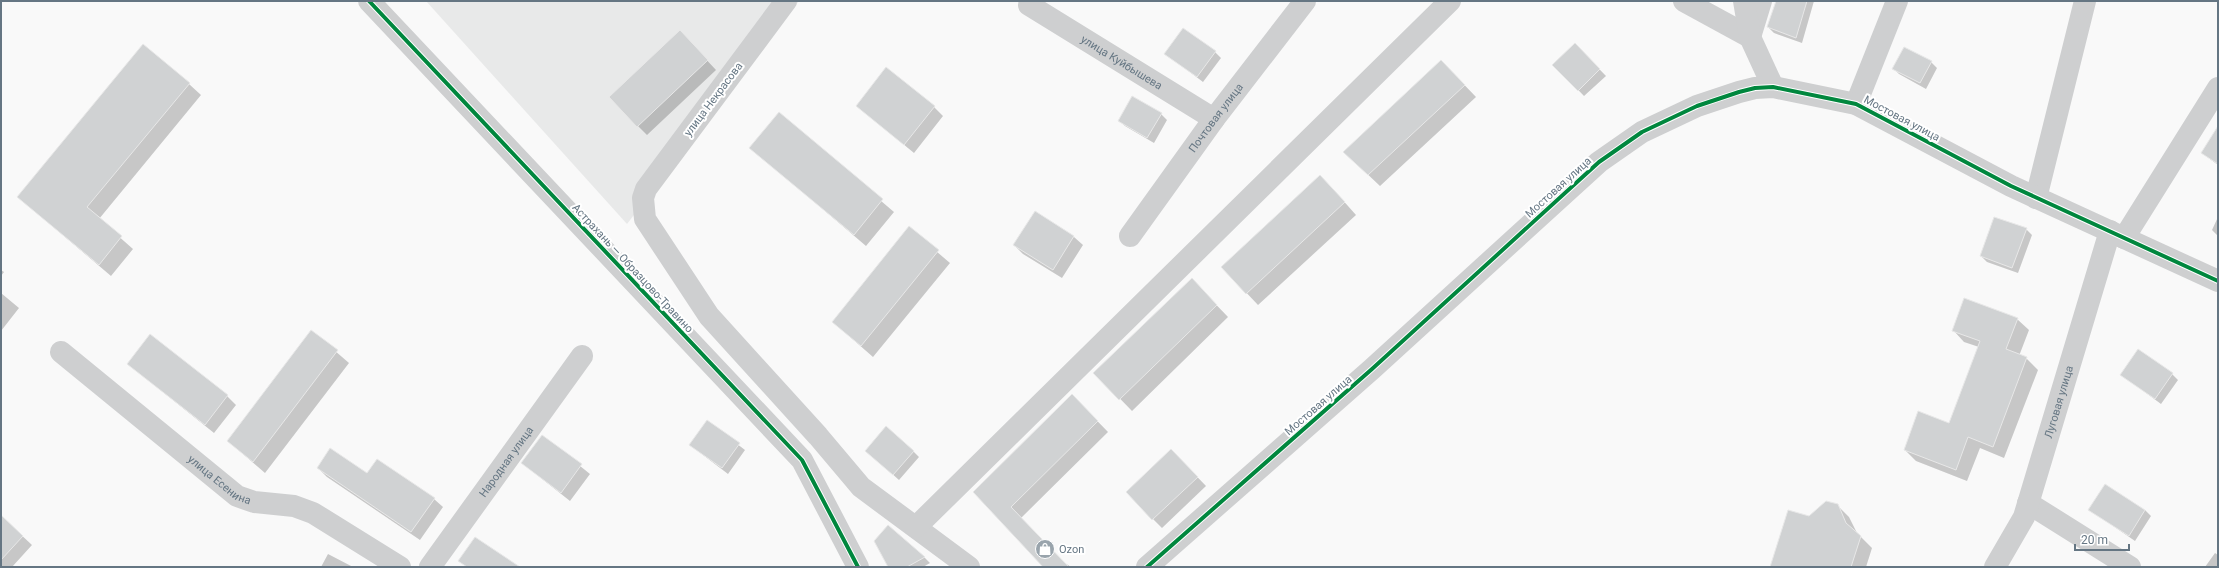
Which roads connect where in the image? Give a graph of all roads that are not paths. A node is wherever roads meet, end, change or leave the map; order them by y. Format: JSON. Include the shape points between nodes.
{"nodes":[{"id":1,"x":369,"y":1,"type":"edge"},
{"id":2,"x":786,"y":1,"type":"edge"},
{"id":3,"x":1305,"y":1,"type":"edge"},
{"id":4,"x":1450,"y":1,"type":"edge"},
{"id":5,"x":1684,"y":1,"type":"edge"},
{"id":6,"x":1744,"y":1,"type":"edge"},
{"id":7,"x":1760,"y":1,"type":"edge"},
{"id":8,"x":1897,"y":1,"type":"edge"},
{"id":9,"x":2085,"y":1,"type":"edge"},
{"id":10,"x":1029,"y":5,"type":"dead end"},
{"id":11,"x":1750,"y":37,"type":"junction"},
{"id":12,"x":1773,"y":87,"type":"junction"},
{"id":13,"x":2218,"y":88,"type":"edge"},
{"id":14,"x":1856,"y":104,"type":"junction"},
{"id":15,"x":1214,"y":120,"type":"junction"},
{"id":16,"x":2036,"y":198,"type":"junction"},
{"id":17,"x":2117,"y":235,"type":"junction"},
{"id":18,"x":1130,"y":236,"type":"dead end"},
{"id":19,"x":2218,"y":281,"type":"edge"},
{"id":20,"x":60,"y":352,"type":"dead end"},
{"id":21,"x":582,"y":356,"type":"dead end"},
{"id":22,"x":2028,"y":503,"type":"junction"},
{"id":23,"x":916,"y":527,"type":"junction"},
{"id":24,"x":400,"y":567,"type":"edge"},
{"id":25,"x":430,"y":567,"type":"edge"},
{"id":26,"x":858,"y":567,"type":"edge"},
{"id":27,"x":969,"y":567,"type":"edge"},
{"id":28,"x":1147,"y":567,"type":"edge"},
{"id":29,"x":1995,"y":567,"type":"edge"},
{"id":30,"x":2130,"y":567,"type":"edge"}],
"edges":[{"from":1,"to":26,"type":"street","name":"Астрахань — Образцово-Травино","via":[[802,460]]},
{"from":2,"to":23,"type":"street","name":"улица Некрасова","via":[[650,182],[643,198],[645,219],[709,316],[861,487]]},
{"from":3,"to":15,"type":"street","name":"Почтовая улица"},
{"from":4,"to":23,"type":"street"},
{"from":5,"to":11,"type":"street"},
{"from":6,"to":11,"type":"street"},
{"from":7,"to":11,"type":"street"},
{"from":8,"to":14,"type":"street"},
{"from":9,"to":16,"type":"street"},
{"from":10,"to":15,"type":"street","name":"улица Куйбышева"},
{"from":11,"to":12,"type":"street"},
{"from":12,"to":14,"type":"street","name":"Мостовая улица"},
{"from":12,"to":28,"type":"street","name":"Мостовая улица","via":[[1755,88],[1697,106],[1642,132],[1599,162],[1372,369]]},
{"from":13,"to":17,"type":"street","name":"Луговая улица"},
{"from":14,"to":16,"type":"street","name":"Мостовая улица"},
{"from":15,"to":18,"type":"street","name":"Почтовая улица"},
{"from":16,"to":17,"type":"street","name":"Мостовая улица"},
{"from":17,"to":19,"type":"street","name":"Мостовая улица"},
{"from":17,"to":22,"type":"street","name":"Луговая улица"},
{"from":20,"to":24,"type":"street","name":"улица Есенина","via":[[237,496],[254,502],[294,506],[313,513]]},
{"from":21,"to":25,"type":"street","name":"Народная улица"},
{"from":22,"to":29,"type":"street","name":"Луговая улица","via":[[2024,517]]},
{"from":22,"to":30,"type":"street"},
{"from":23,"to":27,"type":"street"}]}
